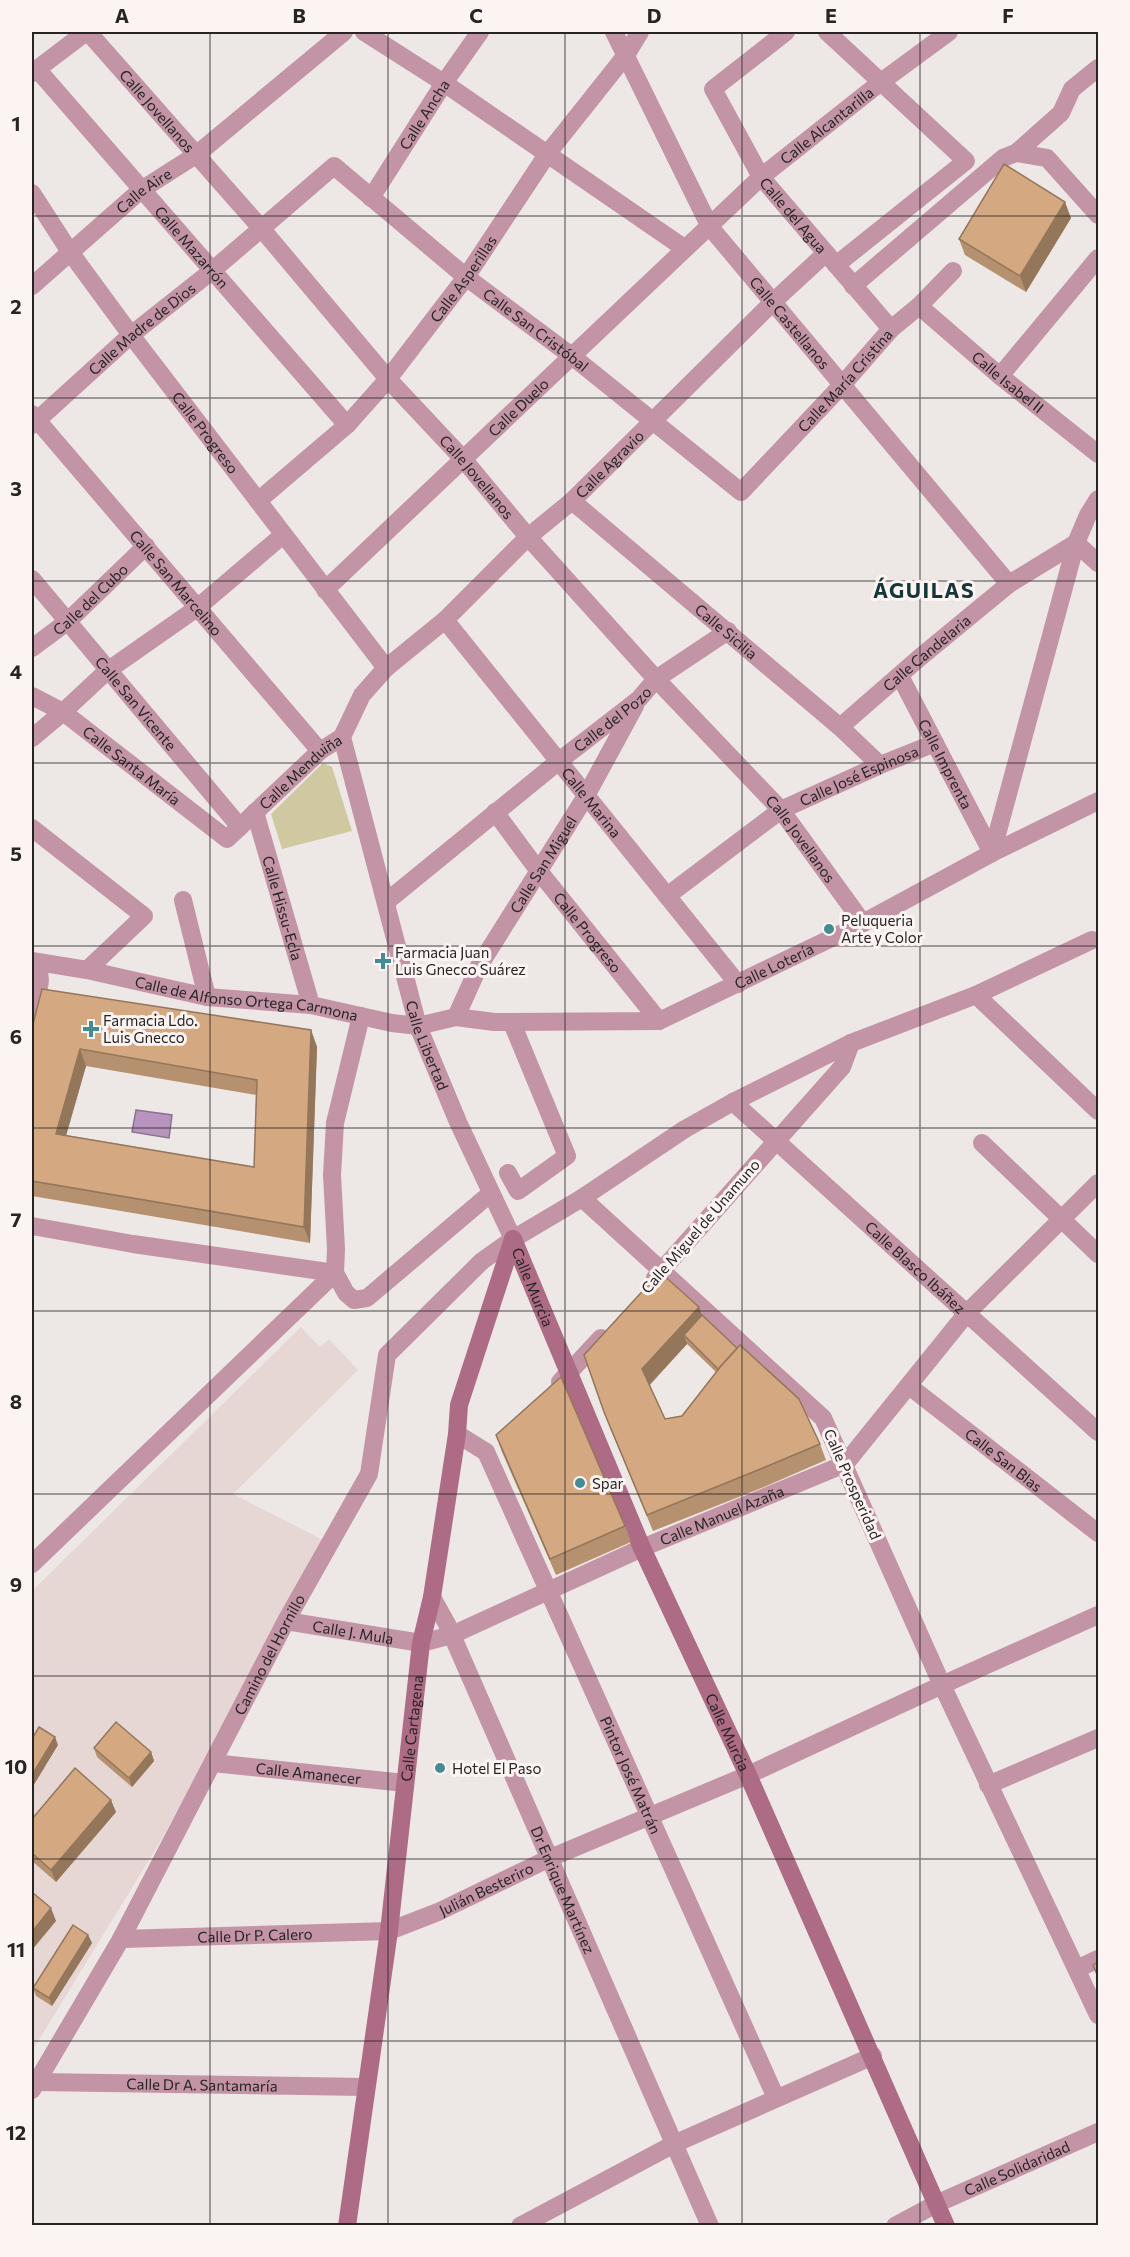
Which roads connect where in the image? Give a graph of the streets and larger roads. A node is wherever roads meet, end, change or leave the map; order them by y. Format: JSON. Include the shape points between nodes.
{"nodes":[{"id":1,"x":87,"y":32,"type":"edge"},
{"id":2,"x":344,"y":32,"type":"edge"},
{"id":3,"x":364,"y":32,"type":"edge"},
{"id":4,"x":480,"y":32,"type":"edge"},
{"id":5,"x":614,"y":32,"type":"edge"},
{"id":6,"x":640,"y":32,"type":"edge"},
{"id":7,"x":786,"y":32,"type":"edge"},
{"id":8,"x":827,"y":32,"type":"edge"},
{"id":9,"x":949,"y":32,"type":"edge"},
{"id":10,"x":626,"y":55,"type":"junction"},
{"id":11,"x":1098,"y":68,"type":"edge"},
{"id":12,"x":34,"y":71,"type":"edge"},
{"id":13,"x":881,"y":81,"type":"junction"},
{"id":14,"x":444,"y":83,"type":"junction"},
{"id":15,"x":548,"y":153,"type":"junction"},
{"id":16,"x":1016,"y":153,"type":"junction"},
{"id":17,"x":196,"y":155,"type":"junction"},
{"id":18,"x":334,"y":166,"type":"joint"},
{"id":19,"x":761,"y":177,"type":"junction"},
{"id":20,"x":141,"y":190,"type":"junction"},
{"id":21,"x":32,"y":193,"type":"edge"},
{"id":22,"x":371,"y":198,"type":"junction"},
{"id":23,"x":1098,"y":215,"type":"edge"},
{"id":24,"x":710,"y":227,"type":"junction"},
{"id":25,"x":261,"y":228,"type":"junction"},
{"id":26,"x":684,"y":248,"type":"junction"},
{"id":27,"x":70,"y":252,"type":"junction"},
{"id":28,"x":1098,"y":258,"type":"edge"},
{"id":29,"x":831,"y":260,"type":"junction"},
{"id":30,"x":213,"y":270,"type":"junction"},
{"id":31,"x":953,"y":271,"type":"dead end"},
{"id":32,"x":466,"y":277,"type":"junction"},
{"id":33,"x":32,"y":286,"type":"edge"},
{"id":34,"x":853,"y":286,"type":"junction"},
{"id":35,"x":774,"y":301,"type":"junction"},
{"id":36,"x":919,"y":306,"type":"junction"},
{"id":37,"x":891,"y":329,"type":"junction"},
{"id":38,"x":131,"y":335,"type":"junction"},
{"id":39,"x":573,"y":357,"type":"junction"},
{"id":40,"x":1000,"y":376,"type":"junction"},
{"id":41,"x":388,"y":379,"type":"junction"},
{"id":42,"x":843,"y":384,"type":"junction"},
{"id":43,"x":33,"y":420,"type":"edge"},
{"id":44,"x":652,"y":422,"type":"junction"},
{"id":45,"x":347,"y":424,"type":"junction"},
{"id":46,"x":1098,"y":454,"type":"edge"},
{"id":47,"x":464,"y":460,"type":"junction"},
{"id":48,"x":741,"y":492,"type":"joint"},
{"id":49,"x":1098,"y":499,"type":"edge"},
{"id":50,"x":258,"y":501,"type":"junction"},
{"id":51,"x":572,"y":501,"type":"junction"},
{"id":52,"x":283,"y":534,"type":"junction"},
{"id":53,"x":528,"y":537,"type":"junction"},
{"id":54,"x":1076,"y":543,"type":"junction"},
{"id":55,"x":146,"y":546,"type":"junction"},
{"id":56,"x":1098,"y":563,"type":"edge"},
{"id":57,"x":32,"y":579,"type":"edge"},
{"id":58,"x":1010,"y":584,"type":"junction"},
{"id":59,"x":325,"y":590,"type":"junction"},
{"id":60,"x":197,"y":608,"type":"junction"},
{"id":61,"x":445,"y":620,"type":"junction"},
{"id":62,"x":66,"y":622,"type":"junction"},
{"id":63,"x":728,"y":631,"type":"junction"},
{"id":64,"x":36,"y":640,"type":"edge"},
{"id":65,"x":386,"y":668,"type":"junction"},
{"id":66,"x":107,"y":671,"type":"junction"},
{"id":67,"x":900,"y":676,"type":"junction"},
{"id":68,"x":656,"y":679,"type":"junction"},
{"id":69,"x":32,"y":696,"type":"edge"},
{"id":70,"x":639,"y":699,"type":"junction"},
{"id":71,"x":63,"y":712,"type":"junction"},
{"id":72,"x":840,"y":727,"type":"junction"},
{"id":73,"x":342,"y":737,"type":"junction"},
{"id":74,"x":32,"y":738,"type":"edge"},
{"id":75,"x":935,"y":742,"type":"junction"},
{"id":76,"x":320,"y":751,"type":"junction"},
{"id":77,"x":559,"y":760,"type":"junction"},
{"id":78,"x":880,"y":765,"type":"junction"},
{"id":79,"x":586,"y":795,"type":"junction"},
{"id":80,"x":1098,"y":801,"type":"edge"},
{"id":81,"x":782,"y":810,"type":"junction"},
{"id":82,"x":255,"y":812,"type":"junction"},
{"id":83,"x":495,"y":812,"type":"junction"},
{"id":84,"x":32,"y":828,"type":"edge"},
{"id":85,"x":233,"y":833,"type":"junction"},
{"id":86,"x":992,"y":853,"type":"junction"},
{"id":87,"x":538,"y":870,"type":"junction"},
{"id":88,"x":667,"y":896,"type":"junction"},
{"id":89,"x":183,"y":900,"type":"dead end"},
{"id":90,"x":386,"y":902,"type":"junction"},
{"id":91,"x":862,"y":923,"type":"junction"},
{"id":92,"x":1096,"y":941,"type":"edge"},
{"id":93,"x":32,"y":962,"type":"edge"},
{"id":94,"x":81,"y":970,"type":"junction"},
{"id":95,"x":738,"y":984,"type":"junction"},
{"id":96,"x":976,"y":995,"type":"junction"},
{"id":97,"x":35,"y":997,"type":"edge"},
{"id":98,"x":207,"y":997,"type":"junction"},
{"id":99,"x":311,"y":1005,"type":"junction"},
{"id":100,"x":361,"y":1016,"type":"junction"},
{"id":101,"x":456,"y":1017,"type":"junction"},
{"id":102,"x":659,"y":1021,"type":"junction"},
{"id":103,"x":503,"y":1023,"type":"junction"},
{"id":104,"x":417,"y":1026,"type":"junction"},
{"id":105,"x":851,"y":1043,"type":"junction"},
{"id":106,"x":733,"y":1102,"type":"junction"},
{"id":107,"x":1098,"y":1111,"type":"edge"},
{"id":108,"x":775,"y":1141,"type":"junction"},
{"id":109,"x":982,"y":1143,"type":"dead end"},
{"id":110,"x":507,"y":1173,"type":"dead end"},
{"id":111,"x":1098,"y":1183,"type":"edge"},
{"id":112,"x":490,"y":1193,"type":"junction"},
{"id":113,"x":582,"y":1198,"type":"junction"},
{"id":114,"x":1062,"y":1219,"type":"junction"},
{"id":115,"x":32,"y":1226,"type":"edge"},
{"id":116,"x":513,"y":1239,"type":"junction"},
{"id":117,"x":1098,"y":1254,"type":"edge"},
{"id":118,"x":662,"y":1271,"type":"junction"},
{"id":119,"x":335,"y":1273,"type":"junction"},
{"id":120,"x":646,"y":1288,"type":"edge"},
{"id":121,"x":967,"y":1313,"type":"junction"},
{"id":122,"x":615,"y":1322,"type":"edge"},
{"id":123,"x":569,"y":1373,"type":"junction"},
{"id":124,"x":909,"y":1386,"type":"junction"},
{"id":125,"x":544,"y":1396,"type":"edge"},
{"id":126,"x":1098,"y":1432,"type":"edge"},
{"id":127,"x":458,"y":1434,"type":"junction"},
{"id":128,"x":502,"y":1436,"type":"edge"},
{"id":129,"x":486,"y":1452,"type":"junction"},
{"id":130,"x":845,"y":1464,"type":"junction"},
{"id":131,"x":1098,"y":1533,"type":"edge"},
{"id":132,"x":642,"y":1548,"type":"junction"},
{"id":133,"x":32,"y":1564,"type":"edge"},
{"id":134,"x":549,"y":1590,"type":"junction"},
{"id":135,"x":432,"y":1597,"type":"junction"},
{"id":136,"x":1098,"y":1615,"type":"edge"},
{"id":137,"x":286,"y":1621,"type":"junction"},
{"id":138,"x":452,"y":1635,"type":"junction"},
{"id":139,"x":421,"y":1643,"type":"junction"},
{"id":140,"x":942,"y":1685,"type":"junction"},
{"id":141,"x":1098,"y":1738,"type":"edge"},
{"id":142,"x":213,"y":1763,"type":"junction"},
{"id":143,"x":748,"y":1775,"type":"junction"},
{"id":144,"x":405,"y":1783,"type":"junction"},
{"id":145,"x":988,"y":1785,"type":"junction"},
{"id":146,"x":648,"y":1816,"type":"junction"},
{"id":147,"x":550,"y":1858,"type":"junction"},
{"id":148,"x":389,"y":1931,"type":"junction"},
{"id":149,"x":121,"y":1939,"type":"junction"},
{"id":150,"x":1098,"y":1959,"type":"edge"},
{"id":151,"x":1077,"y":1970,"type":"junction"},
{"id":152,"x":1098,"y":2015,"type":"edge"},
{"id":153,"x":873,"y":2056,"type":"junction"},
{"id":154,"x":34,"y":2086,"type":"edge"},
{"id":155,"x":366,"y":2087,"type":"junction"},
{"id":156,"x":776,"y":2098,"type":"junction"},
{"id":157,"x":1098,"y":2132,"type":"edge"},
{"id":158,"x":676,"y":2143,"type":"junction"},
{"id":159,"x":936,"y":2204,"type":"junction"},
{"id":160,"x":347,"y":2226,"type":"edge"},
{"id":161,"x":520,"y":2226,"type":"edge"},
{"id":162,"x":710,"y":2226,"type":"edge"},
{"id":163,"x":895,"y":2226,"type":"edge"},
{"id":164,"x":946,"y":2226,"type":"edge"}],
"edges":[{"from":1,"to":12,"type":"street"},
{"from":1,"to":17,"type":"street","name":"Calle Jovellanos"},
{"from":2,"to":17,"type":"street","name":"Calle Aire"},
{"from":3,"to":14,"type":"street"},
{"from":4,"to":14,"type":"street","name":"Calle Ancha"},
{"from":5,"to":10,"type":"street","name":"Calle Castellanos"},
{"from":6,"to":10,"type":"street","name":"Calle Asperillas"},
{"from":7,"to":19,"type":"street","name":"Calle del Agua","via":[[713,89]]},
{"from":8,"to":13,"type":"street"},
{"from":9,"to":13,"type":"street","name":"Calle Alcantarilla"},
{"from":10,"to":15,"type":"street","name":"Calle Asperillas"},
{"from":10,"to":24,"type":"street","name":"Calle Castellanos"},
{"from":11,"to":16,"type":"street","via":[[1072,89],[1061,113]]},
{"from":12,"to":20,"type":"street","name":"Calle Mazarrón"},
{"from":13,"to":19,"type":"street","name":"Calle Alcantarilla"},
{"from":13,"to":29,"type":"street","name":"Calle Agravio","via":[[966,161]]},
{"from":14,"to":15,"type":"street"},
{"from":14,"to":22,"type":"street","name":"Calle Ancha"},
{"from":15,"to":26,"type":"street"},
{"from":15,"to":32,"type":"street","name":"Calle Asperillas"},
{"from":16,"to":23,"type":"street","via":[[1047,158]]},
{"from":16,"to":34,"type":"street","via":[[1003,158]]},
{"from":17,"to":20,"type":"street","name":"Calle Aire"},
{"from":17,"to":25,"type":"street","name":"Calle Jovellanos"},
{"from":18,"to":22,"type":"street","name":"Calle San Cristóbal"},
{"from":18,"to":25,"type":"street","name":"Calle Madre de Dios"},
{"from":19,"to":24,"type":"street","name":"Calle Alcantarilla"},
{"from":19,"to":29,"type":"street","name":"Calle del Agua"},
{"from":20,"to":27,"type":"street","name":"Calle Aire"},
{"from":20,"to":30,"type":"street","name":"Calle Mazarrón"},
{"from":21,"to":27,"type":"street","name":"Calle Progreso"},
{"from":22,"to":32,"type":"street","name":"Calle San Cristóbal"},
{"from":24,"to":26,"type":"street","name":"Calle Duelo"},
{"from":24,"to":35,"type":"street","name":"Calle Castellanos"},
{"from":25,"to":30,"type":"street","name":"Calle Madre de Dios"},
{"from":25,"to":41,"type":"street","name":"Calle Jovellanos"},
{"from":26,"to":39,"type":"street","name":"Calle Duelo"},
{"from":27,"to":33,"type":"street","name":"Calle Aire"},
{"from":27,"to":38,"type":"street","name":"Calle Progreso"},
{"from":28,"to":40,"type":"street"},
{"from":29,"to":34,"type":"street","name":"Calle del Agua"},
{"from":29,"to":35,"type":"street","name":"Calle Agravio"},
{"from":30,"to":38,"type":"street","name":"Calle Madre de Dios"},
{"from":30,"to":45,"type":"street","name":"Calle Mazarrón"},
{"from":31,"to":36,"type":"street","name":"Calle María Cristina"},
{"from":32,"to":39,"type":"street","name":"Calle San Cristóbal"},
{"from":32,"to":41,"type":"street","name":"Calle Asperillas"},
{"from":34,"to":37,"type":"street","name":"Calle del Agua"},
{"from":35,"to":42,"type":"street","name":"Calle Castellanos"},
{"from":35,"to":44,"type":"street","name":"Calle Agravio"},
{"from":36,"to":37,"type":"street","name":"Calle María Cristina"},
{"from":36,"to":40,"type":"street","name":"Calle Isabel II"},
{"from":37,"to":42,"type":"street","name":"Calle María Cristina"},
{"from":38,"to":43,"type":"street","name":"Calle Madre de Dios"},
{"from":38,"to":50,"type":"street","name":"Calle Progreso"},
{"from":39,"to":44,"type":"street","name":"Calle San Cristóbal"},
{"from":39,"to":47,"type":"street","name":"Calle Duelo"},
{"from":40,"to":46,"type":"street","name":"Calle Isabel II"},
{"from":41,"to":45,"type":"street","name":"Calle Asperillas"},
{"from":41,"to":47,"type":"street","name":"Calle Jovellanos"},
{"from":42,"to":48,"type":"street","name":"Calle María Cristina"},
{"from":42,"to":58,"type":"street","name":"Calle Castellanos"},
{"from":43,"to":55,"type":"street","name":"Calle San Marcelino"},
{"from":44,"to":48,"type":"street","name":"Calle San Cristóbal"},
{"from":44,"to":51,"type":"street","name":"Calle Agravio"},
{"from":45,"to":50,"type":"street","name":"Calle Asperillas"},
{"from":47,"to":53,"type":"street","name":"Calle Jovellanos"},
{"from":47,"to":59,"type":"street","name":"Calle Duelo"},
{"from":49,"to":54,"type":"street"},
{"from":50,"to":52,"type":"street","name":"Calle Progreso"},
{"from":51,"to":53,"type":"street","name":"Calle Agravio"},
{"from":51,"to":63,"type":"street","name":"Calle Sicilia"},
{"from":52,"to":59,"type":"street","name":"Calle Progreso"},
{"from":52,"to":60,"type":"street"},
{"from":53,"to":61,"type":"street","name":"Calle Agravio"},
{"from":53,"to":68,"type":"street","name":"Calle Jovellanos"},
{"from":54,"to":56,"type":"street"},
{"from":54,"to":58,"type":"street","name":"Calle Candelaria"},
{"from":54,"to":86,"type":"street"},
{"from":55,"to":60,"type":"street","name":"Calle San Marcelino"},
{"from":55,"to":62,"type":"street","name":"Calle del Cubo"},
{"from":57,"to":62,"type":"street","name":"Calle San Vicente"},
{"from":58,"to":67,"type":"street","name":"Calle Candelaria"},
{"from":59,"to":65,"type":"street","name":"Calle Progreso"},
{"from":60,"to":66,"type":"street"},
{"from":60,"to":76,"type":"street","name":"Calle San Marcelino"},
{"from":61,"to":65,"type":"street","name":"Calle Agravio"},
{"from":61,"to":77,"type":"street","name":"Calle Marina"},
{"from":62,"to":64,"type":"street","name":"Calle del Cubo"},
{"from":62,"to":66,"type":"street","name":"Calle San Vicente"},
{"from":63,"to":68,"type":"street","name":"Calle del Pozo"},
{"from":63,"to":72,"type":"street","name":"Calle Sicilia"},
{"from":65,"to":73,"type":"street","name":"Calle Menduiña","via":[[362,695]]},
{"from":66,"to":71,"type":"street"},
{"from":66,"to":85,"type":"street","name":"Calle San Vicente"},
{"from":67,"to":72,"type":"street","name":"Calle Candelaria"},
{"from":67,"to":75,"type":"street","name":"Calle Imprenta"},
{"from":68,"to":70,"type":"street","name":"Calle del Pozo"},
{"from":68,"to":81,"type":"street","name":"Calle Jovellanos"},
{"from":69,"to":71,"type":"street","name":"Calle Santa María"},
{"from":70,"to":77,"type":"street","name":"Calle del Pozo"},
{"from":70,"to":79,"type":"street","name":"Calle San Miguel"},
{"from":71,"to":74,"type":"street"},
{"from":71,"to":85,"type":"street","name":"Calle Santa María"},
{"from":72,"to":78,"type":"street","name":"Calle Sicilia"},
{"from":73,"to":76,"type":"street","name":"Calle Menduiña"},
{"from":73,"to":90,"type":"street","name":"Calle Libertad"},
{"from":75,"to":78,"type":"street","name":"Calle José Espinosa"},
{"from":75,"to":86,"type":"street","name":"Calle Imprenta"},
{"from":76,"to":82,"type":"street","name":"Calle Menduiña"},
{"from":77,"to":79,"type":"street","name":"Calle Marina"},
{"from":77,"to":83,"type":"street","name":"Calle del Pozo"},
{"from":78,"to":81,"type":"street","name":"Calle José Espinosa"},
{"from":79,"to":87,"type":"street","name":"Calle San Miguel"},
{"from":79,"to":88,"type":"street","name":"Calle Marina"},
{"from":80,"to":86,"type":"street","name":"Calle Lotería"},
{"from":81,"to":88,"type":"street","name":"Calle José Espinosa"},
{"from":81,"to":91,"type":"street","name":"Calle Jovellanos"},
{"from":82,"to":85,"type":"street","name":"Calle Menduiña"},
{"from":82,"to":99,"type":"street","name":"Calle Hissu-Ecla"},
{"from":83,"to":87,"type":"street","name":"Calle Progreso"},
{"from":83,"to":90,"type":"street","name":"Calle del Pozo"},
{"from":84,"to":94,"type":"street","via":[[144,916]]},
{"from":86,"to":91,"type":"street","name":"Calle Lotería"},
{"from":87,"to":101,"type":"street","name":"Calle San Miguel","via":[[479,966]]},
{"from":87,"to":102,"type":"street","name":"Calle Progreso"},
{"from":88,"to":95,"type":"street","name":"Calle Marina"},
{"from":89,"to":98,"type":"street"},
{"from":90,"to":104,"type":"street","name":"Calle Libertad"},
{"from":91,"to":95,"type":"street","name":"Calle Lotería"},
{"from":92,"to":96,"type":"street","name":"Camino del Hornillo"},
{"from":93,"to":94,"type":"street","name":"Calle de Alfonso Ortega Carmona"},
{"from":93,"to":97,"type":"street","via":[[39,973]]},
{"from":94,"to":97,"type":"street"},
{"from":94,"to":98,"type":"street","name":"Calle de Alfonso Ortega Carmona"},
{"from":95,"to":102,"type":"street","name":"Calle Lotería"},
{"from":96,"to":105,"type":"street","name":"Camino del Hornillo"},
{"from":96,"to":107,"type":"street"},
{"from":98,"to":99,"type":"street","name":"Calle de Alfonso Ortega Carmona"},
{"from":99,"to":100,"type":"street","name":"Calle de Alfonso Ortega Carmona"},
{"from":100,"to":104,"type":"street","name":"Calle de Alfonso Ortega Carmona"},
{"from":100,"to":119,"type":"street","via":[[334,1123]]},
{"from":101,"to":103,"type":"street","name":"Calle Lotería"},
{"from":101,"to":104,"type":"street"},
{"from":102,"to":103,"type":"street","name":"Calle Lotería"},
{"from":103,"to":110,"type":"street","via":[[567,1156],[518,1191]]},
{"from":104,"to":112,"type":"street","name":"Calle Libertad"},
{"from":105,"to":106,"type":"street","name":"Camino del Hornillo"},
{"from":105,"to":108,"type":"street","name":"Calle Miguel de Unamuno","via":[[842,1067]]},
{"from":106,"to":108,"type":"street","name":"Calle Blasco Ibáñez"},
{"from":106,"to":113,"type":"street","name":"Camino del Hornillo"},
{"from":108,"to":118,"type":"street","name":"Calle Miguel de Unamuno"},
{"from":108,"to":121,"type":"street","name":"Calle Blasco Ibáñez"},
{"from":109,"to":114,"type":"street"},
{"from":111,"to":114,"type":"street","name":"Calle Manuel Azaña"},
{"from":112,"to":116,"type":"street","name":"Calle Libertad"},
{"from":112,"to":119,"type":"street","via":[[367,1298],[354,1300]]},
{"from":113,"to":116,"type":"street","name":"Camino del Hornillo"},
{"from":113,"to":118,"type":"street","name":"Calle Prosperidad"},
{"from":114,"to":117,"type":"street"},
{"from":114,"to":121,"type":"street","name":"Calle Manuel Azaña"},
{"from":115,"to":119,"type":"street"},
{"from":116,"to":123,"type":"street","name":"Calle Murcia"},
{"from":116,"to":127,"type":"street","name":"Calle Cartagena","via":[[459,1405]]},
{"from":116,"to":137,"type":"street","name":"Camino del Hornillo","via":[[482,1261],[387,1355],[369,1474]]},
{"from":118,"to":120,"type":"street","name":"Calle Miguel de Unamuno"},
{"from":118,"to":130,"type":"street","name":"Calle Prosperidad","via":[[823,1418]]},
{"from":119,"to":133,"type":"street"},
{"from":121,"to":124,"type":"street","name":"Calle Manuel Azaña"},
{"from":121,"to":126,"type":"street","name":"Calle Blasco Ibáñez"},
{"from":122,"to":123,"type":"street"},
{"from":123,"to":125,"type":"street"},
{"from":123,"to":132,"type":"street","name":"Calle Murcia"},
{"from":124,"to":130,"type":"street","name":"Calle Manuel Azaña"},
{"from":124,"to":131,"type":"street","name":"Calle San Blas"},
{"from":127,"to":129,"type":"street"},
{"from":127,"to":135,"type":"street","name":"Calle Cartagena"},
{"from":128,"to":129,"type":"street"},
{"from":129,"to":134,"type":"street","name":"Pintor José Matrán"},
{"from":130,"to":132,"type":"street","name":"Calle Manuel Azaña"},
{"from":130,"to":140,"type":"street","name":"Calle Prosperidad"},
{"from":132,"to":134,"type":"street","name":"Calle Manuel Azaña"},
{"from":132,"to":143,"type":"street","name":"Calle Murcia"},
{"from":134,"to":138,"type":"street","name":"Calle Manuel Azaña"},
{"from":134,"to":146,"type":"street","name":"Pintor José Matrán"},
{"from":135,"to":138,"type":"street","name":"Dr Enrique Martínez"},
{"from":135,"to":139,"type":"street","name":"Calle Cartagena"},
{"from":136,"to":140,"type":"street","name":"Julián Besteriro"},
{"from":137,"to":139,"type":"street","name":"Calle J. Mula"},
{"from":137,"to":142,"type":"street","name":"Camino del Hornillo"},
{"from":138,"to":139,"type":"street","name":"Calle Manuel Azaña"},
{"from":138,"to":147,"type":"street","name":"Dr Enrique Martínez"},
{"from":139,"to":144,"type":"street","name":"Calle Cartagena"},
{"from":140,"to":143,"type":"street","name":"Julián Besteriro"},
{"from":140,"to":145,"type":"street","name":"Calle Prosperidad"},
{"from":141,"to":145,"type":"street"},
{"from":142,"to":144,"type":"street","name":"Calle Amanecer"},
{"from":142,"to":149,"type":"street","name":"Camino del Hornillo"},
{"from":143,"to":146,"type":"street","name":"Julián Besteriro"},
{"from":143,"to":153,"type":"street","name":"Calle Murcia"},
{"from":144,"to":148,"type":"street","name":"Calle Cartagena"},
{"from":145,"to":151,"type":"street","name":"Calle Prosperidad"},
{"from":146,"to":147,"type":"street","name":"Julián Besteriro"},
{"from":146,"to":156,"type":"street","name":"Pintor José Matrán"},
{"from":147,"to":148,"type":"street","name":"Julián Besteriro"},
{"from":147,"to":158,"type":"street","name":"Dr Enrique Martínez"},
{"from":148,"to":149,"type":"street","name":"Calle Dr P. Calero"},
{"from":148,"to":155,"type":"street","name":"Calle Cartagena"},
{"from":149,"to":154,"type":"street","name":"Camino del Hornillo"},
{"from":150,"to":151,"type":"street"},
{"from":151,"to":152,"type":"street","name":"Calle Prosperidad"},
{"from":153,"to":156,"type":"street"},
{"from":153,"to":159,"type":"street","name":"Calle Murcia"},
{"from":154,"to":155,"type":"street","name":"Calle Dr A. Santamaría"},
{"from":155,"to":160,"type":"street","name":"Calle Cartagena"},
{"from":156,"to":158,"type":"street"},
{"from":157,"to":159,"type":"street","name":"Calle Solidaridad"},
{"from":158,"to":161,"type":"street"},
{"from":158,"to":162,"type":"street","name":"Dr Enrique Martínez"},
{"from":159,"to":163,"type":"street","name":"Calle Solidaridad"},
{"from":159,"to":164,"type":"street","name":"Calle Murcia"}]}
